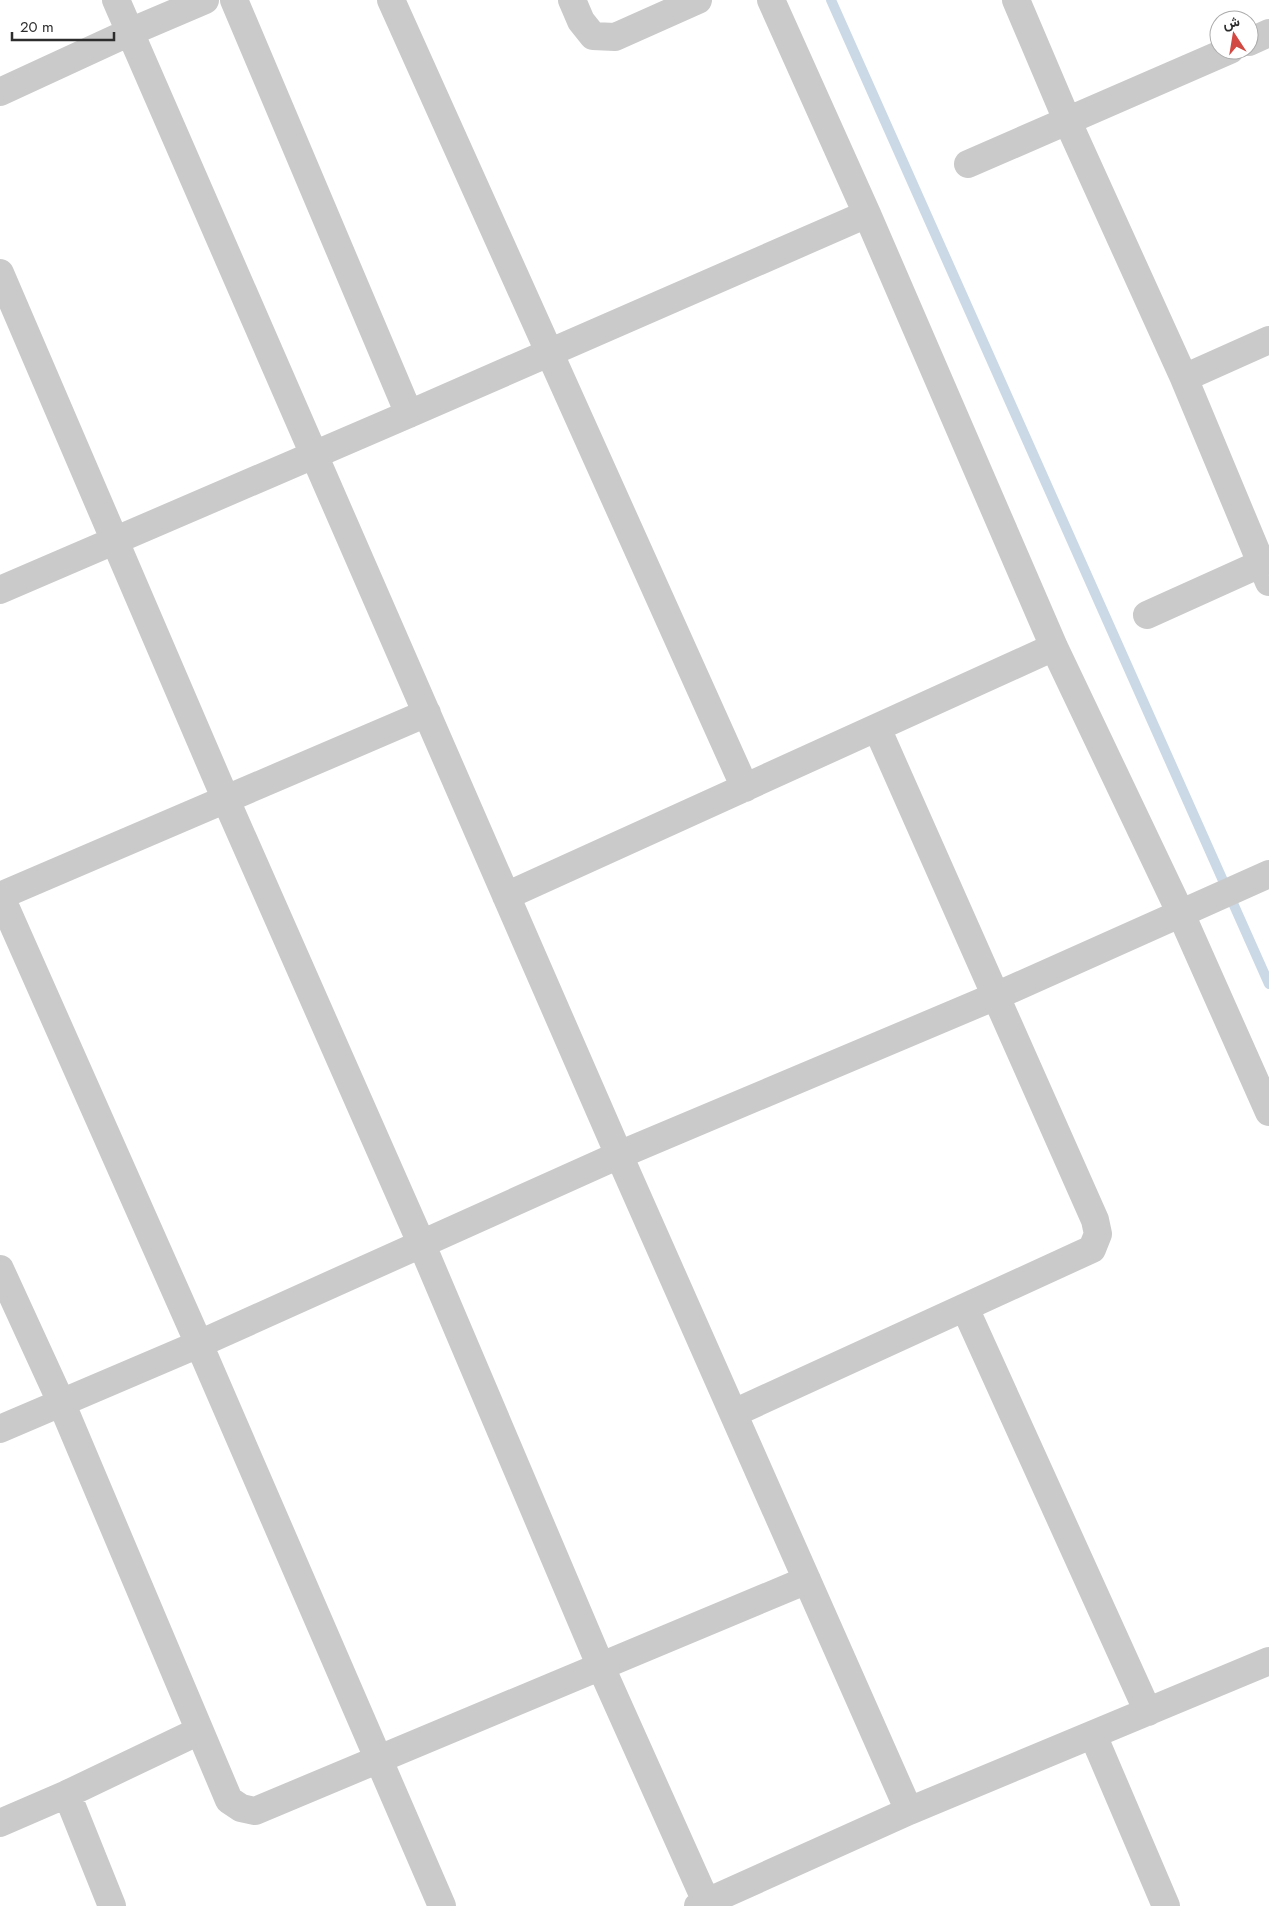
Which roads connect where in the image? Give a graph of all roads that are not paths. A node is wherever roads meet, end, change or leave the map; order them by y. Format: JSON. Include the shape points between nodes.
{"nodes":[{"id":1,"x":116,"y":0,"type":"edge"},
{"id":2,"x":205,"y":0,"type":"edge"},
{"id":3,"x":234,"y":0,"type":"edge"},
{"id":4,"x":391,"y":0,"type":"edge"},
{"id":5,"x":572,"y":0,"type":"edge"},
{"id":6,"x":698,"y":0,"type":"edge"},
{"id":7,"x":771,"y":0,"type":"edge"},
{"id":8,"x":1016,"y":0,"type":"edge"},
{"id":9,"x":130,"y":32,"type":"junction"},
{"id":10,"x":1209,"y":59,"type":"edge"},
{"id":11,"x":0,"y":92,"type":"edge"},
{"id":12,"x":1067,"y":120,"type":"junction"},
{"id":13,"x":968,"y":164,"type":"dead end"},
{"id":14,"x":867,"y":214,"type":"junction"},
{"id":15,"x":0,"y":273,"type":"edge"},
{"id":16,"x":1269,"y":340,"type":"edge"},
{"id":17,"x":551,"y":353,"type":"junction"},
{"id":18,"x":1184,"y":378,"type":"junction"},
{"id":19,"x":410,"y":414,"type":"junction"},
{"id":20,"x":315,"y":454,"type":"junction"},
{"id":21,"x":116,"y":540,"type":"junction"},
{"id":22,"x":1266,"y":568,"type":"edge"},
{"id":23,"x":0,"y":590,"type":"edge"},
{"id":24,"x":1147,"y":615,"type":"dead end"},
{"id":25,"x":1054,"y":647,"type":"junction"},
{"id":26,"x":427,"y":713,"type":"junction"},
{"id":27,"x":877,"y":728,"type":"junction"},
{"id":28,"x":745,"y":788,"type":"junction"},
{"id":29,"x":226,"y":800,"type":"junction"},
{"id":30,"x":1269,"y":874,"type":"edge"},
{"id":31,"x":0,"y":896,"type":"edge"},
{"id":32,"x":506,"y":896,"type":"junction"},
{"id":33,"x":1180,"y":914,"type":"junction"},
{"id":34,"x":996,"y":996,"type":"junction"},
{"id":35,"x":1269,"y":1112,"type":"edge"},
{"id":36,"x":619,"y":1155,"type":"junction"},
{"id":37,"x":422,"y":1245,"type":"junction"},
{"id":38,"x":0,"y":1269,"type":"edge"},
{"id":39,"x":964,"y":1308,"type":"junction"},
{"id":40,"x":199,"y":1344,"type":"junction"},
{"id":41,"x":61,"y":1402,"type":"junction"},
{"id":42,"x":734,"y":1413,"type":"junction"},
{"id":43,"x":0,"y":1429,"type":"edge"},
{"id":44,"x":807,"y":1580,"type":"junction"},
{"id":45,"x":1269,"y":1661,"type":"edge"},
{"id":46,"x":601,"y":1667,"type":"junction"},
{"id":47,"x":1148,"y":1712,"type":"junction"},
{"id":48,"x":199,"y":1731,"type":"junction"},
{"id":49,"x":1093,"y":1735,"type":"junction"},
{"id":50,"x":379,"y":1759,"type":"junction"},
{"id":51,"x":67,"y":1794,"type":"junction"},
{"id":52,"x":909,"y":1811,"type":"junction"},
{"id":53,"x":0,"y":1823,"type":"edge"},
{"id":54,"x":704,"y":1905,"type":"edge"},
{"id":55,"x":112,"y":1906,"type":"edge"},
{"id":56,"x":442,"y":1906,"type":"edge"},
{"id":57,"x":1166,"y":1906,"type":"edge"}],
"edges":[{"from":1,"to":9,"type":"street"},
{"from":2,"to":9,"type":"street"},
{"from":3,"to":19,"type":"street"},
{"from":4,"to":17,"type":"street"},
{"from":5,"to":6,"type":"street","via":[[580,21],[593,36],[615,37]]},
{"from":7,"to":14,"type":"street"},
{"from":8,"to":12,"type":"street"},
{"from":9,"to":11,"type":"street"},
{"from":9,"to":20,"type":"street"},
{"from":10,"to":12,"type":"street"},
{"from":12,"to":13,"type":"street"},
{"from":12,"to":18,"type":"street"},
{"from":14,"to":17,"type":"street"},
{"from":14,"to":25,"type":"street"},
{"from":15,"to":21,"type":"street"},
{"from":16,"to":18,"type":"street"},
{"from":17,"to":19,"type":"street"},
{"from":17,"to":28,"type":"street"},
{"from":18,"to":22,"type":"street"},
{"from":19,"to":20,"type":"street"},
{"from":20,"to":21,"type":"street"},
{"from":20,"to":26,"type":"street"},
{"from":21,"to":23,"type":"street"},
{"from":21,"to":29,"type":"street"},
{"from":22,"to":24,"type":"street"},
{"from":25,"to":27,"type":"street"},
{"from":25,"to":33,"type":"street"},
{"from":26,"to":29,"type":"street"},
{"from":26,"to":32,"type":"street"},
{"from":27,"to":28,"type":"street"},
{"from":27,"to":34,"type":"street"},
{"from":28,"to":32,"type":"street"},
{"from":29,"to":31,"type":"street"},
{"from":29,"to":37,"type":"street"},
{"from":30,"to":33,"type":"street"},
{"from":31,"to":40,"type":"street"},
{"from":32,"to":36,"type":"street"},
{"from":33,"to":34,"type":"street"},
{"from":33,"to":35,"type":"street"},
{"from":34,"to":36,"type":"street"},
{"from":34,"to":39,"type":"street","via":[[1095,1220],[1098,1234],[1092,1249]]},
{"from":36,"to":37,"type":"street"},
{"from":36,"to":42,"type":"street"},
{"from":37,"to":40,"type":"street"},
{"from":37,"to":46,"type":"street"},
{"from":38,"to":41,"type":"street"},
{"from":39,"to":42,"type":"street"},
{"from":39,"to":47,"type":"street"},
{"from":40,"to":41,"type":"street"},
{"from":40,"to":50,"type":"street"},
{"from":41,"to":43,"type":"street"},
{"from":41,"to":48,"type":"street"},
{"from":42,"to":44,"type":"street"},
{"from":44,"to":46,"type":"street"},
{"from":44,"to":52,"type":"street"},
{"from":45,"to":47,"type":"street"},
{"from":46,"to":50,"type":"street"},
{"from":46,"to":54,"type":"street"},
{"from":47,"to":49,"type":"street"},
{"from":48,"to":50,"type":"street","via":[[229,1800],[241,1808],[255,1811]]},
{"from":48,"to":51,"type":"street"},
{"from":49,"to":52,"type":"street"},
{"from":49,"to":57,"type":"street"},
{"from":50,"to":56,"type":"street"},
{"from":51,"to":53,"type":"street"},
{"from":51,"to":55,"type":"street"},
{"from":52,"to":54,"type":"street"}]}
